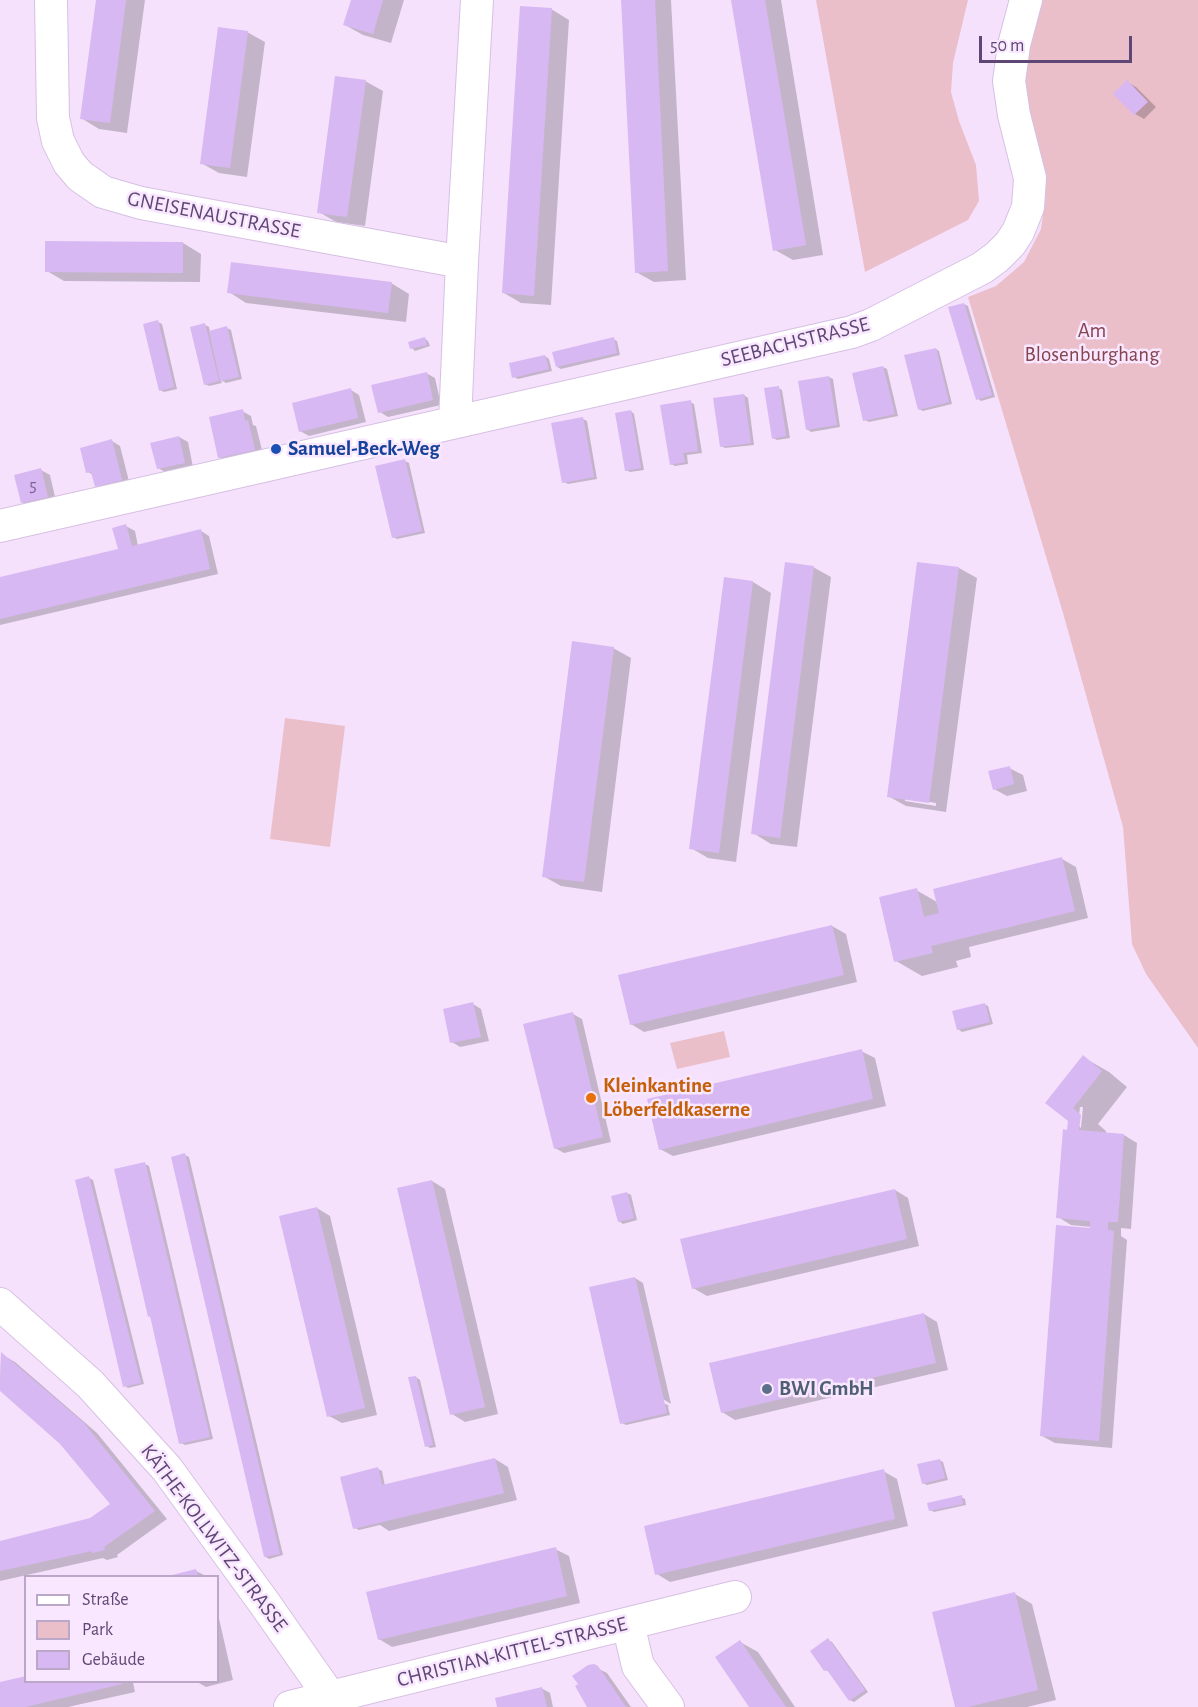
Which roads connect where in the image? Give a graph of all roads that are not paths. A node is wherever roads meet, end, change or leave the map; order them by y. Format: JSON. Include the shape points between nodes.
{"nodes":[{"id":1,"x":51,"y":0,"type":"edge"},
{"id":2,"x":477,"y":0,"type":"edge"},
{"id":3,"x":1026,"y":0,"type":"edge"},
{"id":4,"x":462,"y":262,"type":"junction"},
{"id":5,"x":455,"y":422,"type":"junction"},
{"id":6,"x":0,"y":526,"type":"edge"},
{"id":7,"x":0,"y":1305,"type":"edge"},
{"id":8,"x":735,"y":1598,"type":"dead end"},
{"id":9,"x":628,"y":1624,"type":"junction"},
{"id":10,"x":333,"y":1702,"type":"edge"},
{"id":11,"x":290,"y":1707,"type":"edge"},
{"id":12,"x":668,"y":1707,"type":"edge"}],
"edges":[{"from":1,"to":4,"type":"street","name":"GNEISENAUSTRASSE","via":[[53,118],[58,141],[80,176],[103,192],[141,203]]},
{"from":2,"to":4,"type":"street"},
{"from":3,"to":5,"type":"street","name":"SEEBACHSTRASSE","via":[[1009,81],[1030,178],[1030,196],[1023,222],[998,257],[852,332]]},
{"from":4,"to":5,"type":"street"},
{"from":5,"to":6,"type":"street"},
{"from":7,"to":10,"type":"street","name":"KÄTHE-KOLLWITZ-STRASSE","via":[[90,1384],[167,1469]]},
{"from":8,"to":9,"type":"street","name":"CHRISTIAN-KITTEL-STRASSE"},
{"from":9,"to":10,"type":"street","name":"CHRISTIAN-KITTEL-STRASSE"},
{"from":9,"to":12,"type":"street","via":[[638,1666]]},
{"from":10,"to":11,"type":"street","name":"CHRISTIAN-KITTEL-STRASSE"}]}
